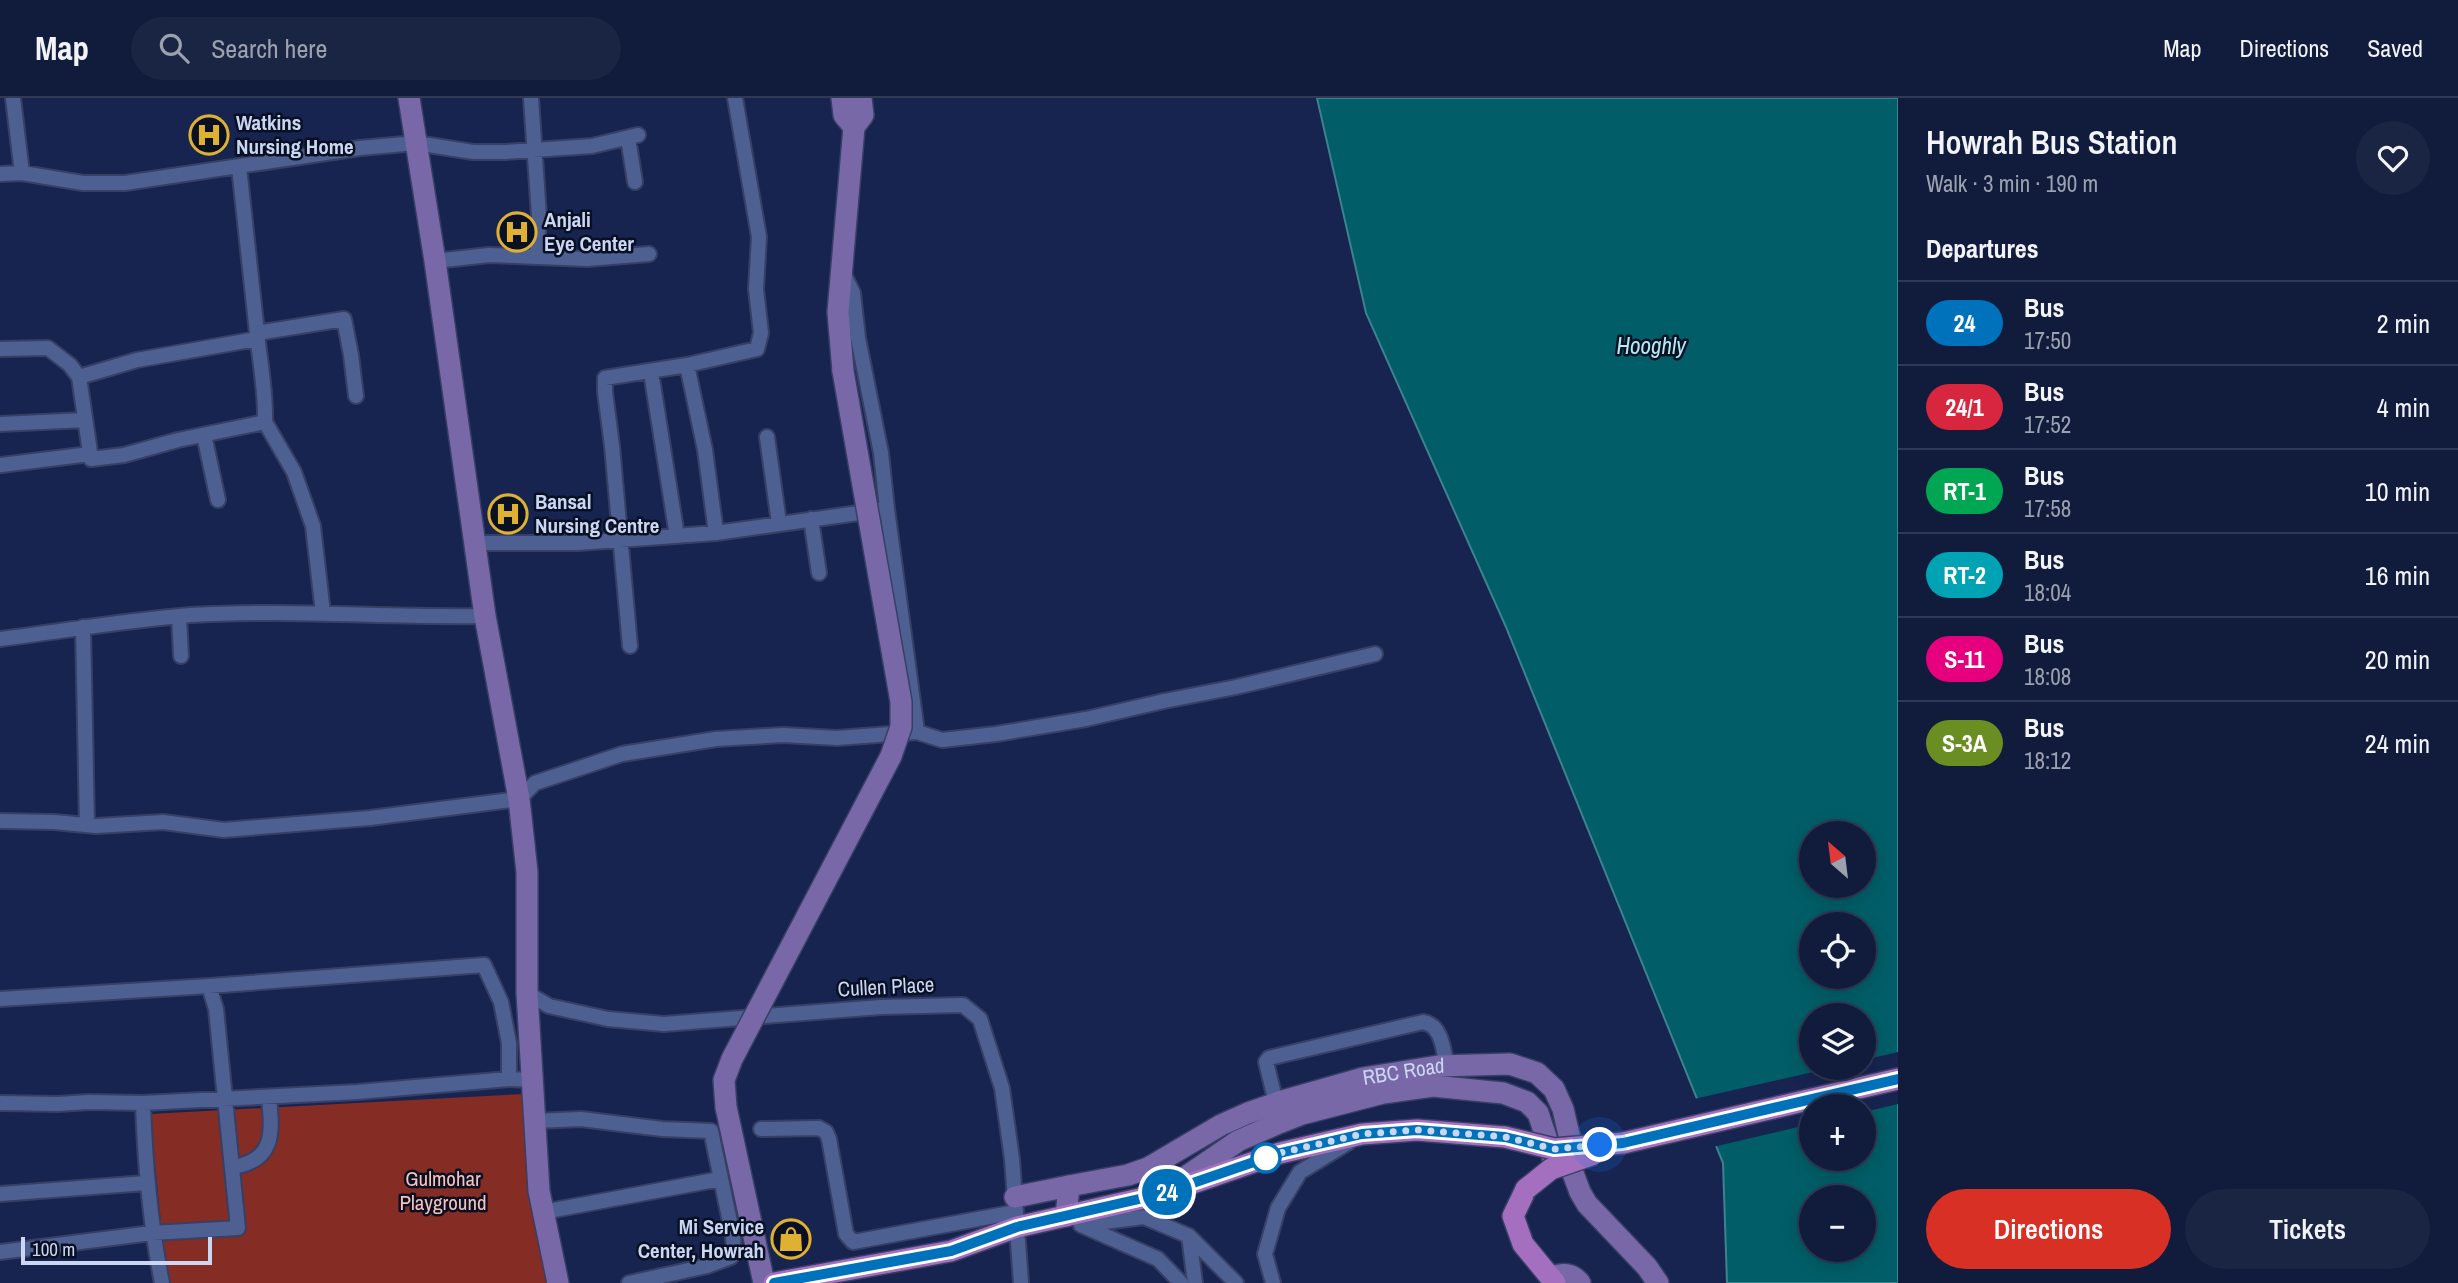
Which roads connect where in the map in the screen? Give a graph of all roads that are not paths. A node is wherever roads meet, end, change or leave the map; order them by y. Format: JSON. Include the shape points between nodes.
{"nodes":[{"id":1,"x":13,"y":98,"type":"edge"},
{"id":2,"x":409,"y":98,"type":"edge"},
{"id":3,"x":531,"y":98,"type":"edge"},
{"id":4,"x":735,"y":98,"type":"edge"},
{"id":5,"x":842,"y":98,"type":"edge"},
{"id":6,"x":861,"y":98,"type":"edge"},
{"id":7,"x":854,"y":127,"type":"junction"},
{"id":8,"x":416,"y":143,"type":"junction"},
{"id":9,"x":534,"y":150,"type":"junction"},
{"id":10,"x":239,"y":167,"type":"junction"},
{"id":11,"x":22,"y":173,"type":"junction"},
{"id":12,"x":0,"y":174,"type":"edge"},
{"id":13,"x":635,"y":182,"type":"dead end"},
{"id":14,"x":649,"y":254,"type":"dead end"},
{"id":15,"x":537,"y":257,"type":"junction"},
{"id":16,"x":435,"y":261,"type":"junction"},
{"id":17,"x":841,"y":270,"type":"junction"},
{"id":18,"x":257,"y":336,"type":"junction"},
{"id":19,"x":0,"y":349,"type":"edge"},
{"id":20,"x":687,"y":365,"type":"junction"},
{"id":21,"x":651,"y":372,"type":"junction"},
{"id":22,"x":79,"y":377,"type":"junction"},
{"id":23,"x":356,"y":396,"type":"dead end"},
{"id":24,"x":85,"y":420,"type":"junction"},
{"id":25,"x":265,"y":422,"type":"junction"},
{"id":26,"x":0,"y":424,"type":"edge"},
{"id":27,"x":204,"y":435,"type":"junction"},
{"id":28,"x":767,"y":437,"type":"dead end"},
{"id":29,"x":90,"y":454,"type":"junction"},
{"id":30,"x":1,"y":465,"type":"edge"},
{"id":31,"x":218,"y":500,"type":"dead end"},
{"id":32,"x":887,"y":509,"type":"junction"},
{"id":33,"x":811,"y":519,"type":"junction"},
{"id":34,"x":779,"y":523,"type":"junction"},
{"id":35,"x":716,"y":533,"type":"junction"},
{"id":36,"x":677,"y":536,"type":"junction"},
{"id":37,"x":622,"y":540,"type":"junction"},
{"id":38,"x":476,"y":543,"type":"junction"},
{"id":39,"x":819,"y":573,"type":"dead end"},
{"id":40,"x":323,"y":614,"type":"junction"},
{"id":41,"x":179,"y":616,"type":"junction"},
{"id":42,"x":485,"y":616,"type":"junction"},
{"id":43,"x":83,"y":626,"type":"junction"},
{"id":44,"x":0,"y":639,"type":"edge"},
{"id":45,"x":630,"y":646,"type":"dead end"},
{"id":46,"x":1375,"y":654,"type":"dead end"},
{"id":47,"x":181,"y":656,"type":"dead end"},
{"id":48,"x":918,"y":732,"type":"junction"},
{"id":49,"x":520,"y":799,"type":"junction"},
{"id":50,"x":0,"y":821,"type":"edge"},
{"id":51,"x":87,"y":825,"type":"junction"},
{"id":52,"x":209,"y":986,"type":"junction"},
{"id":53,"x":527,"y":993,"type":"junction"},
{"id":54,"x":0,"y":999,"type":"edge"},
{"id":55,"x":1447,"y":1066,"type":"junction"},
{"id":56,"x":509,"y":1079,"type":"junction"},
{"id":57,"x":1898,"y":1079,"type":"edge"},
{"id":58,"x":532,"y":1080,"type":"junction"},
{"id":59,"x":269,"y":1097,"type":"junction"},
{"id":60,"x":227,"y":1098,"type":"junction"},
{"id":61,"x":0,"y":1103,"type":"edge"},
{"id":62,"x":143,"y":1103,"type":"junction"},
{"id":63,"x":1276,"y":1103,"type":"junction"},
{"id":64,"x":534,"y":1121,"type":"junction"},
{"id":65,"x":761,"y":1129,"type":"dead end"},
{"id":66,"x":1362,"y":1134,"type":"junction"},
{"id":67,"x":1623,"y":1143,"type":"junction"},
{"id":68,"x":233,"y":1167,"type":"junction"},
{"id":69,"x":720,"y":1178,"type":"junction"},
{"id":70,"x":146,"y":1183,"type":"junction"},
{"id":71,"x":1069,"y":1186,"type":"junction"},
{"id":72,"x":0,"y":1194,"type":"edge"},
{"id":73,"x":1161,"y":1194,"type":"junction"},
{"id":74,"x":543,"y":1212,"type":"junction"},
{"id":75,"x":1016,"y":1212,"type":"junction"},
{"id":76,"x":1074,"y":1220,"type":"junction"},
{"id":77,"x":152,"y":1233,"type":"junction"},
{"id":78,"x":1189,"y":1236,"type":"junction"},
{"id":79,"x":0,"y":1252,"type":"edge"},
{"id":80,"x":1554,"y":1280,"type":"edge"},
{"id":81,"x":162,"y":1283,"type":"edge"},
{"id":82,"x":558,"y":1283,"type":"edge"},
{"id":83,"x":629,"y":1283,"type":"edge"},
{"id":84,"x":764,"y":1283,"type":"edge"},
{"id":85,"x":774,"y":1283,"type":"edge"},
{"id":86,"x":1021,"y":1283,"type":"edge"},
{"id":87,"x":1181,"y":1283,"type":"edge"},
{"id":88,"x":1195,"y":1283,"type":"edge"},
{"id":89,"x":1236,"y":1283,"type":"edge"},
{"id":90,"x":1273,"y":1283,"type":"edge"},
{"id":91,"x":1580,"y":1283,"type":"edge"},
{"id":92,"x":1642,"y":1283,"type":"edge"},
{"id":93,"x":1658,"y":1283,"type":"edge"}],
"edges":[{"from":1,"to":11,"type":"street"},
{"from":2,"to":8,"type":"main road"},
{"from":3,"to":9,"type":"street"},
{"from":4,"to":20,"type":"street","via":[[759,237],[756,289],[761,333],[757,349]]},
{"from":5,"to":7,"type":"main road","via":[[844,115]]},
{"from":6,"to":7,"type":"main road","via":[[863,115]]},
{"from":7,"to":17,"type":"main road"},
{"from":8,"to":9,"type":"street","via":[[473,152]]},
{"from":8,"to":10,"type":"street"},
{"from":8,"to":16,"type":"main road"},
{"from":9,"to":13,"type":"street","via":[[592,146],[633,136]]},
{"from":9,"to":15,"type":"street"},
{"from":10,"to":11,"type":"street","via":[[124,183],[83,183]]},
{"from":10,"to":18,"type":"street"},
{"from":11,"to":12,"type":"street"},
{"from":14,"to":15,"type":"street"},
{"from":15,"to":16,"type":"street","via":[[489,255]]},
{"from":16,"to":38,"type":"main road"},
{"from":17,"to":32,"type":"street","via":[[853,293]]},
{"from":17,"to":84,"type":"main road","bridge":true,"via":[[838,312],[843,371],[901,702],[901,727],[891,756],[724,1080]]},
{"from":18,"to":22,"type":"street","via":[[137,360]]},
{"from":18,"to":23,"type":"street","via":[[344,319]]},
{"from":18,"to":25,"type":"street"},
{"from":19,"to":22,"type":"street","via":[[48,348]]},
{"from":20,"to":21,"type":"street"},
{"from":20,"to":35,"type":"street"},
{"from":21,"to":36,"type":"street"},
{"from":21,"to":37,"type":"street","via":[[605,378]]},
{"from":22,"to":24,"type":"street"},
{"from":24,"to":26,"type":"street"},
{"from":24,"to":29,"type":"street"},
{"from":25,"to":27,"type":"street"},
{"from":25,"to":40,"type":"street","via":[[294,472],[313,526]]},
{"from":27,"to":29,"type":"street","via":[[124,455],[91,460]]},
{"from":27,"to":31,"type":"street"},
{"from":28,"to":34,"type":"street"},
{"from":29,"to":30,"type":"street"},
{"from":32,"to":33,"type":"street"},
{"from":32,"to":48,"type":"street"},
{"from":33,"to":34,"type":"street"},
{"from":33,"to":39,"type":"street"},
{"from":34,"to":35,"type":"street"},
{"from":35,"to":36,"type":"street"},
{"from":36,"to":37,"type":"street"},
{"from":37,"to":38,"type":"street"},
{"from":37,"to":45,"type":"street"},
{"from":38,"to":42,"type":"main road"},
{"from":40,"to":41,"type":"street"},
{"from":40,"to":42,"type":"street"},
{"from":41,"to":43,"type":"street"},
{"from":41,"to":47,"type":"street"},
{"from":42,"to":49,"type":"main road"},
{"from":43,"to":44,"type":"street"},
{"from":43,"to":51,"type":"street"},
{"from":46,"to":48,"type":"street","via":[[1086,719],[942,740]]},
{"from":48,"to":49,"type":"street","via":[[716,739],[622,754],[535,783]]},
{"from":49,"to":51,"type":"street","via":[[224,830],[163,822]]},
{"from":49,"to":53,"type":"main road","via":[[527,872]]},
{"from":50,"to":51,"type":"street"},
{"from":52,"to":54,"type":"street"},
{"from":52,"to":56,"type":"street","via":[[484,965],[502,1002]]},
{"from":52,"to":60,"type":"street"},
{"from":53,"to":58,"type":"main road"},
{"from":53,"to":75,"type":"street","name":"Cullen Place","via":[[572,1012],[664,1024],[963,1005],[980,1019],[1002,1088]]},
{"from":55,"to":63,"type":"main road","name":"RBC Road","via":[[1363,1078]]},
{"from":55,"to":63,"type":"street","via":[[1437,1028],[1423,1022],[1269,1058],[1266,1062]]},
{"from":55,"to":93,"type":"main road","name":"RBC Road","via":[[1510,1064],[1537,1073],[1554,1089],[1563,1109],[1570,1165],[1580,1192]]},
{"from":56,"to":58,"type":"street"},
{"from":56,"to":59,"type":"street"},
{"from":57,"to":67,"type":"main road"},
{"from":58,"to":64,"type":"main road"},
{"from":59,"to":60,"type":"street"},
{"from":59,"to":68,"type":"street","via":[[272,1133],[265,1150],[248,1165]]},
{"from":60,"to":62,"type":"street"},
{"from":60,"to":68,"type":"street"},
{"from":61,"to":62,"type":"street"},
{"from":62,"to":70,"type":"street"},
{"from":63,"to":71,"type":"main road","name":"RBC Road","via":[[1221,1125],[1148,1168]]},
{"from":64,"to":69,"type":"street","via":[[581,1119],[710,1131]]},
{"from":64,"to":74,"type":"main road"},
{"from":65,"to":75,"type":"street","via":[[819,1128],[826,1132],[846,1234],[853,1242]]},
{"from":66,"to":67,"type":"main road","bridge":true,"via":[[1417,1130],[1505,1137],[1554,1149]]},
{"from":66,"to":73,"type":"main road","via":[[1280,1153]]},
{"from":66,"to":90,"type":"street","via":[[1300,1172],[1278,1208],[1265,1254]]},
{"from":67,"to":80,"type":"main road","bridge":true,"via":[[1551,1169],[1526,1189],[1513,1216],[1522,1244]]},
{"from":68,"to":77,"type":"street","via":[[238,1228]]},
{"from":69,"to":74,"type":"street"},
{"from":69,"to":83,"type":"street","via":[[733,1236],[731,1257]]},
{"from":70,"to":72,"type":"street"},
{"from":70,"to":77,"type":"street"},
{"from":71,"to":75,"type":"main road","name":"RBC Road"},
{"from":71,"to":76,"type":"main road"},
{"from":73,"to":76,"type":"main road"},
{"from":73,"to":92,"type":"main road","name":"RBC Road","via":[[1238,1141],[1302,1114],[1383,1093],[1433,1086],[1503,1093],[1527,1102],[1538,1113],[1574,1207]]},
{"from":74,"to":82,"type":"main road"},
{"from":75,"to":76,"type":"main road"},
{"from":75,"to":85,"type":"main road","via":[[951,1251]]},
{"from":75,"to":86,"type":"street","name":"Cullen Place"},
{"from":76,"to":78,"type":"street","via":[[1144,1217]]},
{"from":76,"to":87,"type":"street","via":[[1158,1259]]},
{"from":77,"to":79,"type":"street"},
{"from":77,"to":81,"type":"street"},
{"from":78,"to":88,"type":"street"},
{"from":78,"to":89,"type":"street"},
{"from":80,"to":91,"type":"main road","via":[[1562,1273]]}]}
